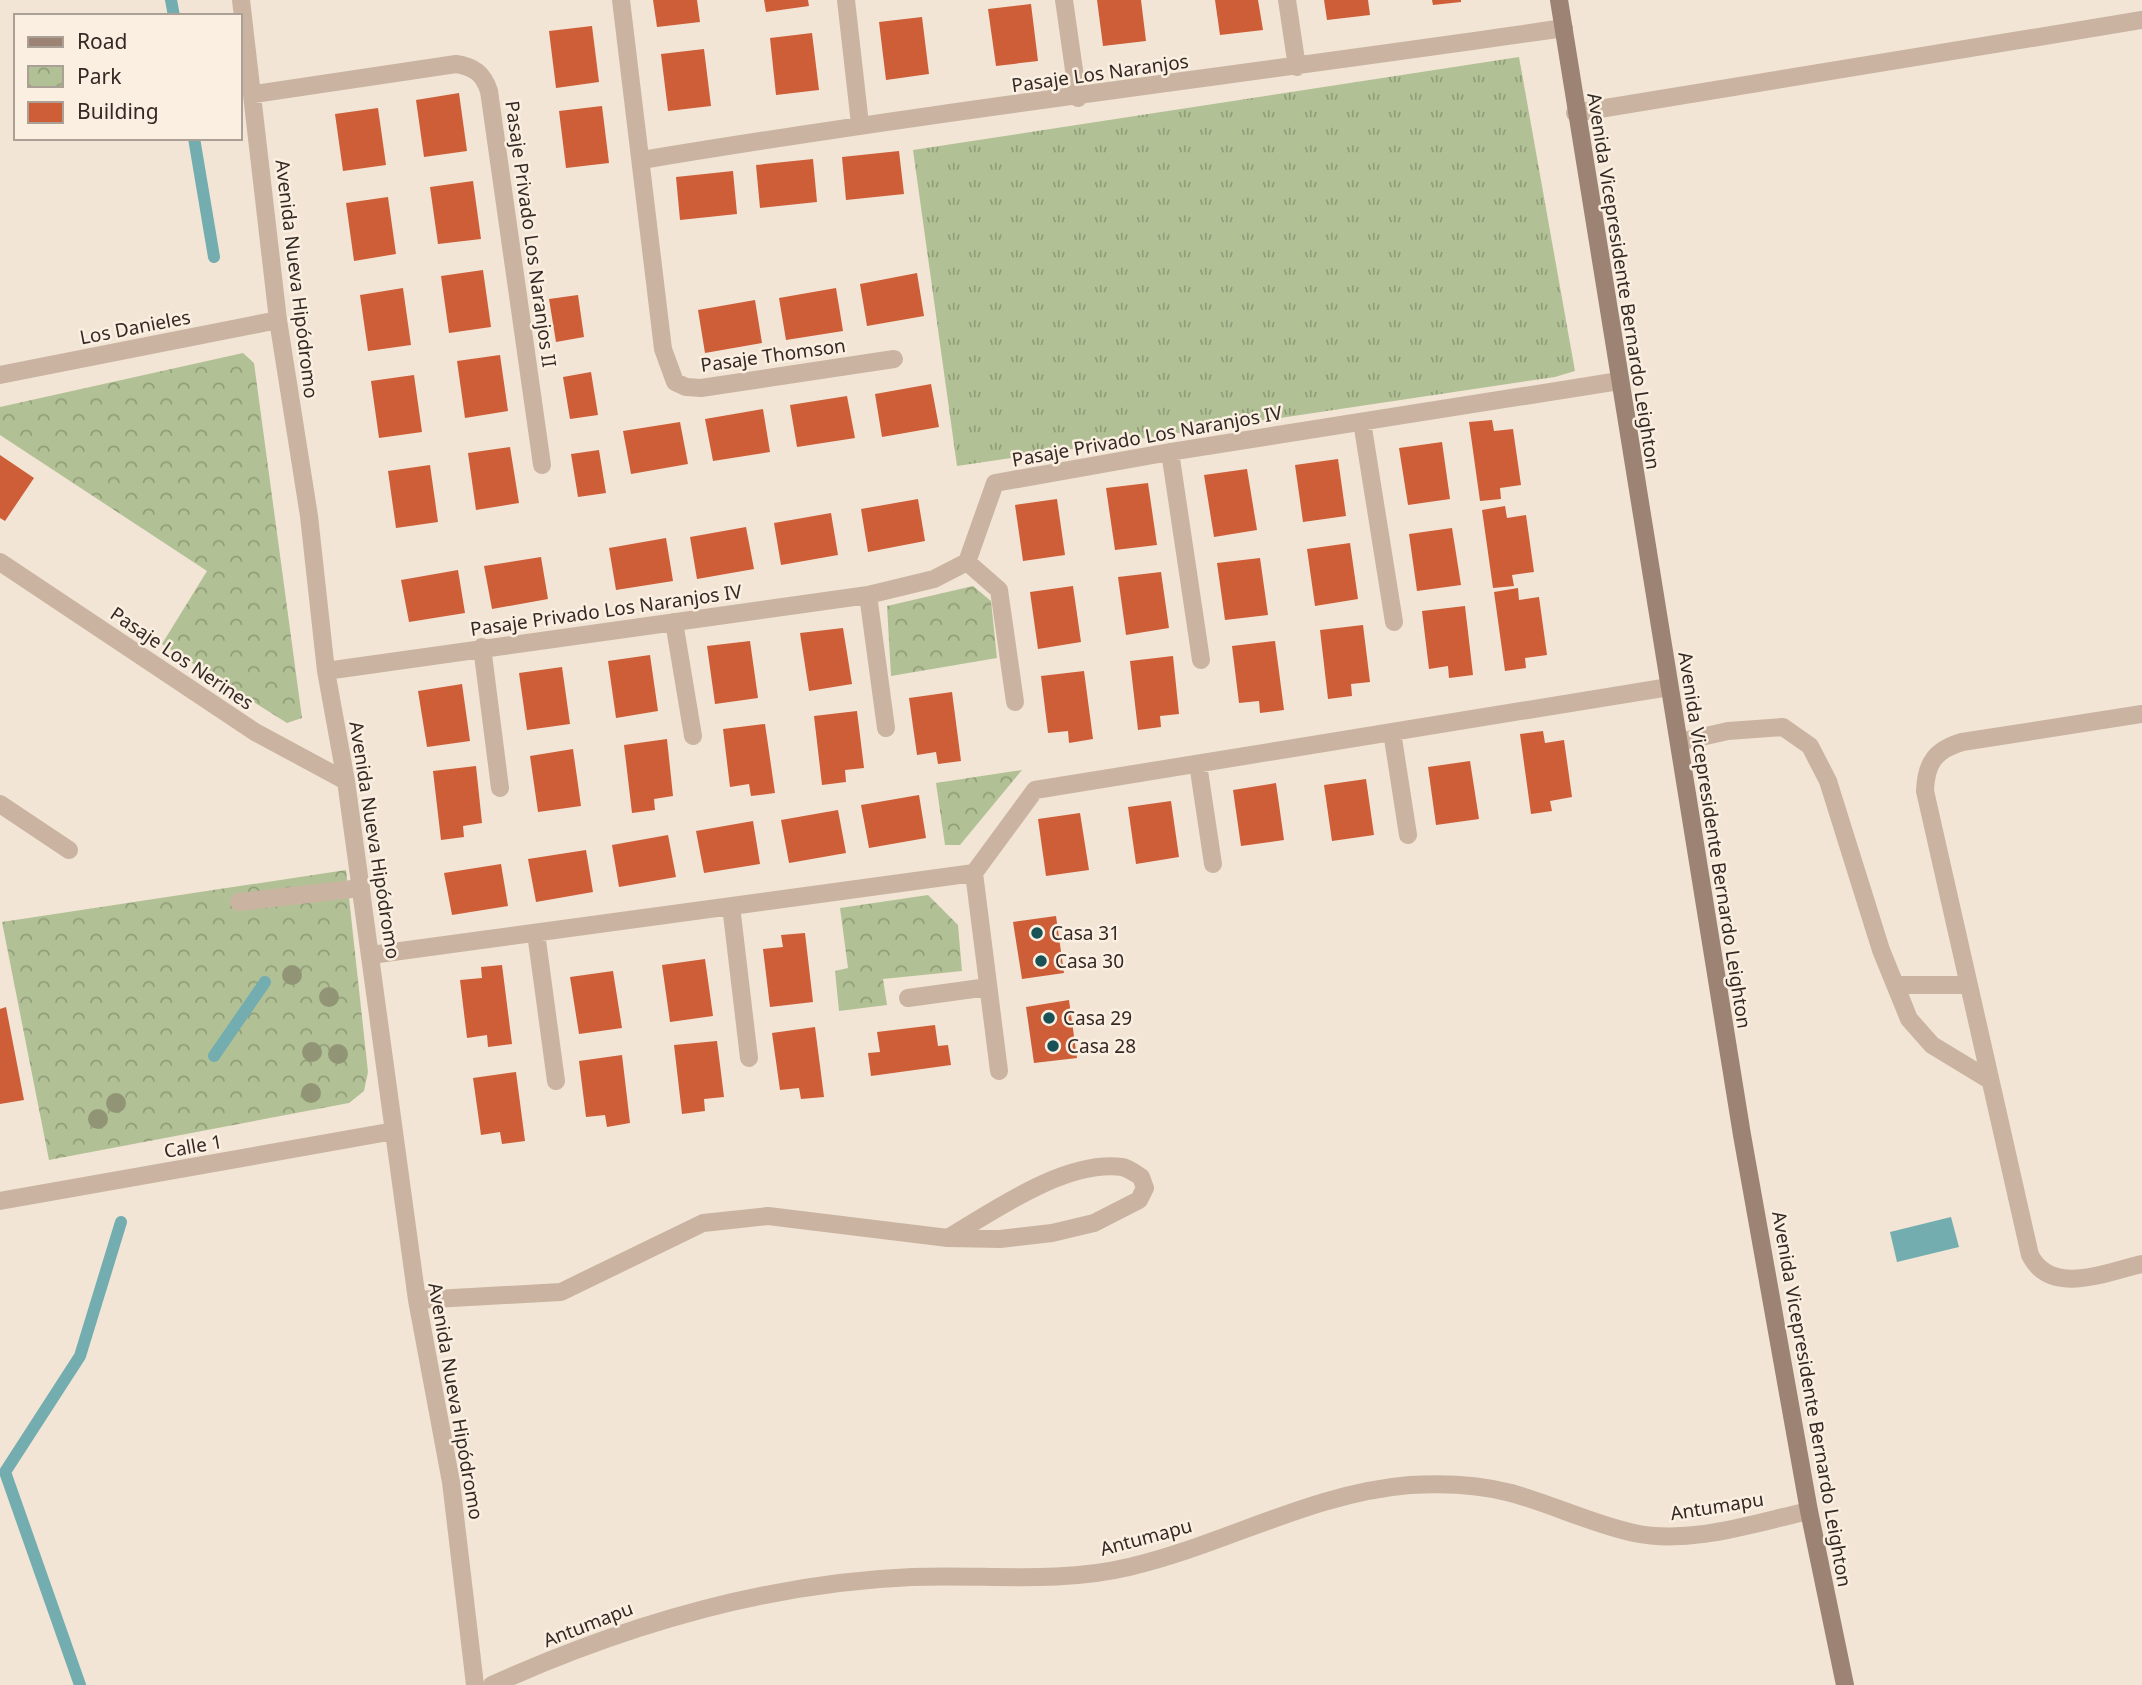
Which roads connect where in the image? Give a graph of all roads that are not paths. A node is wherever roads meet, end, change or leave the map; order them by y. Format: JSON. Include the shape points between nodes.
{"nodes":[{"id":1,"x":241,"y":0,"type":"edge"},
{"id":2,"x":621,"y":0,"type":"edge"},
{"id":3,"x":846,"y":0,"type":"edge"},
{"id":4,"x":1064,"y":0,"type":"edge"},
{"id":5,"x":1287,"y":0,"type":"edge"},
{"id":6,"x":1559,"y":0,"type":"edge"},
{"id":7,"x":2142,"y":20,"type":"edge"},
{"id":8,"x":1564,"y":28,"type":"junction"},
{"id":9,"x":1297,"y":67,"type":"junction"},
{"id":10,"x":254,"y":94,"type":"junction"},
{"id":11,"x":1078,"y":97,"type":"junction"},
{"id":12,"x":1575,"y":113,"type":"junction"},
{"id":13,"x":860,"y":124,"type":"junction"},
{"id":14,"x":642,"y":160,"type":"junction"},
{"id":15,"x":278,"y":320,"type":"junction"},
{"id":16,"x":894,"y":359,"type":"dead end"},
{"id":17,"x":0,"y":376,"type":"edge"},
{"id":18,"x":1619,"y":381,"type":"junction"},
{"id":19,"x":1362,"y":422,"type":"junction"},
{"id":20,"x":1170,"y":452,"type":"junction"},
{"id":21,"x":542,"y":465,"type":"dead end"},
{"id":22,"x":0,"y":562,"type":"edge"},
{"id":23,"x":967,"y":562,"type":"junction"},
{"id":24,"x":869,"y":595,"type":"junction"},
{"id":25,"x":674,"y":622,"type":"junction"},
{"id":26,"x":1394,"y":622,"type":"dead end"},
{"id":27,"x":482,"y":647,"type":"junction"},
{"id":28,"x":1201,"y":660,"type":"dead end"},
{"id":29,"x":327,"y":671,"type":"junction"},
{"id":30,"x":1669,"y":687,"type":"junction"},
{"id":31,"x":1015,"y":702,"type":"dead end"},
{"id":32,"x":2142,"y":714,"type":"edge"},
{"id":33,"x":886,"y":728,"type":"dead end"},
{"id":34,"x":1392,"y":732,"type":"junction"},
{"id":35,"x":693,"y":736,"type":"dead end"},
{"id":36,"x":1679,"y":742,"type":"junction"},
{"id":37,"x":1198,"y":764,"type":"junction"},
{"id":38,"x":346,"y":781,"type":"junction"},
{"id":39,"x":500,"y":788,"type":"dead end"},
{"id":40,"x":0,"y":804,"type":"edge"},
{"id":41,"x":1408,"y":835,"type":"dead end"},
{"id":42,"x":69,"y":850,"type":"dead end"},
{"id":43,"x":1213,"y":864,"type":"dead end"},
{"id":44,"x":974,"y":873,"type":"junction"},
{"id":45,"x":361,"y":888,"type":"junction"},
{"id":46,"x":239,"y":902,"type":"dead end"},
{"id":47,"x":730,"y":906,"type":"junction"},
{"id":48,"x":536,"y":933,"type":"junction"},
{"id":49,"x":371,"y":956,"type":"junction"},
{"id":50,"x":1898,"y":985,"type":"junction"},
{"id":51,"x":1968,"y":985,"type":"junction"},
{"id":52,"x":988,"y":987,"type":"junction"},
{"id":53,"x":908,"y":998,"type":"dead end"},
{"id":54,"x":748,"y":1058,"type":"dead end"},
{"id":55,"x":999,"y":1071,"type":"dead end"},
{"id":56,"x":1988,"y":1079,"type":"junction"},
{"id":57,"x":556,"y":1081,"type":"dead end"},
{"id":58,"x":394,"y":1131,"type":"junction"},
{"id":59,"x":0,"y":1201,"type":"edge"},
{"id":60,"x":948,"y":1238,"type":"junction"},
{"id":61,"x":2142,"y":1264,"type":"edge"},
{"id":62,"x":417,"y":1300,"type":"junction"},
{"id":63,"x":1809,"y":1511,"type":"junction"},
{"id":64,"x":475,"y":1685,"type":"edge"},
{"id":65,"x":492,"y":1685,"type":"edge"},
{"id":66,"x":1845,"y":1685,"type":"edge"}],
"edges":[{"from":1,"to":10,"type":"street","name":"Avenida Nueva Hipódromo"},
{"from":2,"to":14,"type":"street"},
{"from":3,"to":13,"type":"street"},
{"from":4,"to":11,"type":"street"},
{"from":5,"to":9,"type":"street"},
{"from":6,"to":8,"type":"main road","name":"Avenida Vicepresidente Bernardo Leighton"},
{"from":7,"to":12,"type":"street"},
{"from":8,"to":9,"type":"street","name":"Pasaje Los Naranjos"},
{"from":8,"to":12,"type":"main road","name":"Avenida Vicepresidente Bernardo Leighton"},
{"from":9,"to":11,"type":"street","name":"Pasaje Los Naranjos"},
{"from":10,"to":15,"type":"street","name":"Avenida Nueva Hipódromo"},
{"from":10,"to":21,"type":"street","name":"Pasaje Privado Los Naranjos II","via":[[456,64],[484,77]]},
{"from":11,"to":13,"type":"street","name":"Pasaje Los Naranjos"},
{"from":12,"to":18,"type":"main road","name":"Avenida Vicepresidente Bernardo Leighton"},
{"from":13,"to":14,"type":"street","name":"Pasaje Los Naranjos"},
{"from":14,"to":16,"type":"street","name":"Pasaje Thomson","via":[[663,349],[675,382],[701,388]]},
{"from":15,"to":17,"type":"street","name":"Los Danieles"},
{"from":15,"to":29,"type":"street","name":"Avenida Nueva Hipódromo","via":[[309,516]]},
{"from":18,"to":19,"type":"street","name":"Pasaje Privado Los Naranjos IV"},
{"from":18,"to":30,"type":"main road","name":"Avenida Vicepresidente Bernardo Leighton"},
{"from":19,"to":20,"type":"street","name":"Pasaje Privado Los Naranjos IV"},
{"from":19,"to":26,"type":"street"},
{"from":20,"to":23,"type":"street","name":"Pasaje Privado Los Naranjos IV","via":[[995,483]]},
{"from":20,"to":28,"type":"street"},
{"from":22,"to":38,"type":"street","name":"Pasaje Los Nerines","via":[[255,732]]},
{"from":23,"to":24,"type":"street","name":"Pasaje Privado Los Naranjos IV","via":[[934,579]]},
{"from":23,"to":31,"type":"street","via":[[999,590]]},
{"from":24,"to":25,"type":"street","name":"Pasaje Privado Los Naranjos IV"},
{"from":24,"to":33,"type":"street"},
{"from":25,"to":27,"type":"street","name":"Pasaje Privado Los Naranjos IV"},
{"from":25,"to":35,"type":"street"},
{"from":27,"to":29,"type":"street","name":"Pasaje Privado Los Naranjos IV"},
{"from":27,"to":39,"type":"street"},
{"from":29,"to":38,"type":"street","name":"Avenida Nueva Hipódromo"},
{"from":30,"to":34,"type":"street"},
{"from":30,"to":36,"type":"main road","name":"Avenida Vicepresidente Bernardo Leighton"},
{"from":32,"to":51,"type":"street","via":[[1962,742],[1944,747],[1931,758],[1925,791]]},
{"from":34,"to":37,"type":"street"},
{"from":34,"to":41,"type":"street"},
{"from":36,"to":50,"type":"street","via":[[1783,727],[1810,746],[1828,780],[1881,950]]},
{"from":36,"to":63,"type":"main road","name":"Avenida Vicepresidente Bernardo Leighton"},
{"from":37,"to":43,"type":"street"},
{"from":37,"to":44,"type":"street","via":[[1035,790]]},
{"from":38,"to":45,"type":"street","name":"Avenida Nueva Hipódromo"},
{"from":40,"to":42,"type":"street"},
{"from":44,"to":47,"type":"street"},
{"from":44,"to":52,"type":"street"},
{"from":45,"to":46,"type":"street"},
{"from":45,"to":49,"type":"street","name":"Avenida Nueva Hipódromo"},
{"from":47,"to":48,"type":"street"},
{"from":47,"to":54,"type":"street"},
{"from":48,"to":49,"type":"street"},
{"from":48,"to":57,"type":"street"},
{"from":49,"to":58,"type":"street","name":"Avenida Nueva Hipódromo"},
{"from":50,"to":51,"type":"street"},
{"from":50,"to":56,"type":"street","via":[[1909,1019],[1931,1045]]},
{"from":51,"to":56,"type":"street"},
{"from":52,"to":53,"type":"street"},
{"from":52,"to":55,"type":"street"},
{"from":56,"to":61,"type":"street","via":[[2036,1267],[2060,1280]]},
{"from":58,"to":59,"type":"street","name":"Calle 1"},
{"from":58,"to":62,"type":"street","name":"Avenida Nueva Hipódromo"},
{"from":60,"to":60,"type":"street","via":[[1016,1198],[1084,1168],[1124,1167],[1141,1177],[1145,1188],[1139,1200],[1084,1226],[1000,1239]]},
{"from":60,"to":62,"type":"street","via":[[768,1216],[703,1223],[561,1292]]},
{"from":62,"to":64,"type":"street","name":"Avenida Nueva Hipódromo","via":[[451,1482]]},
{"from":63,"to":65,"type":"street","name":"Antumapu","via":[[1674,1535],[1636,1533],[1509,1493],[1464,1484],[1363,1491],[1128,1567],[1068,1576],[913,1577],[827,1583],[743,1599],[662,1618]]},
{"from":63,"to":66,"type":"main road","name":"Avenida Vicepresidente Bernardo Leighton"}]}
